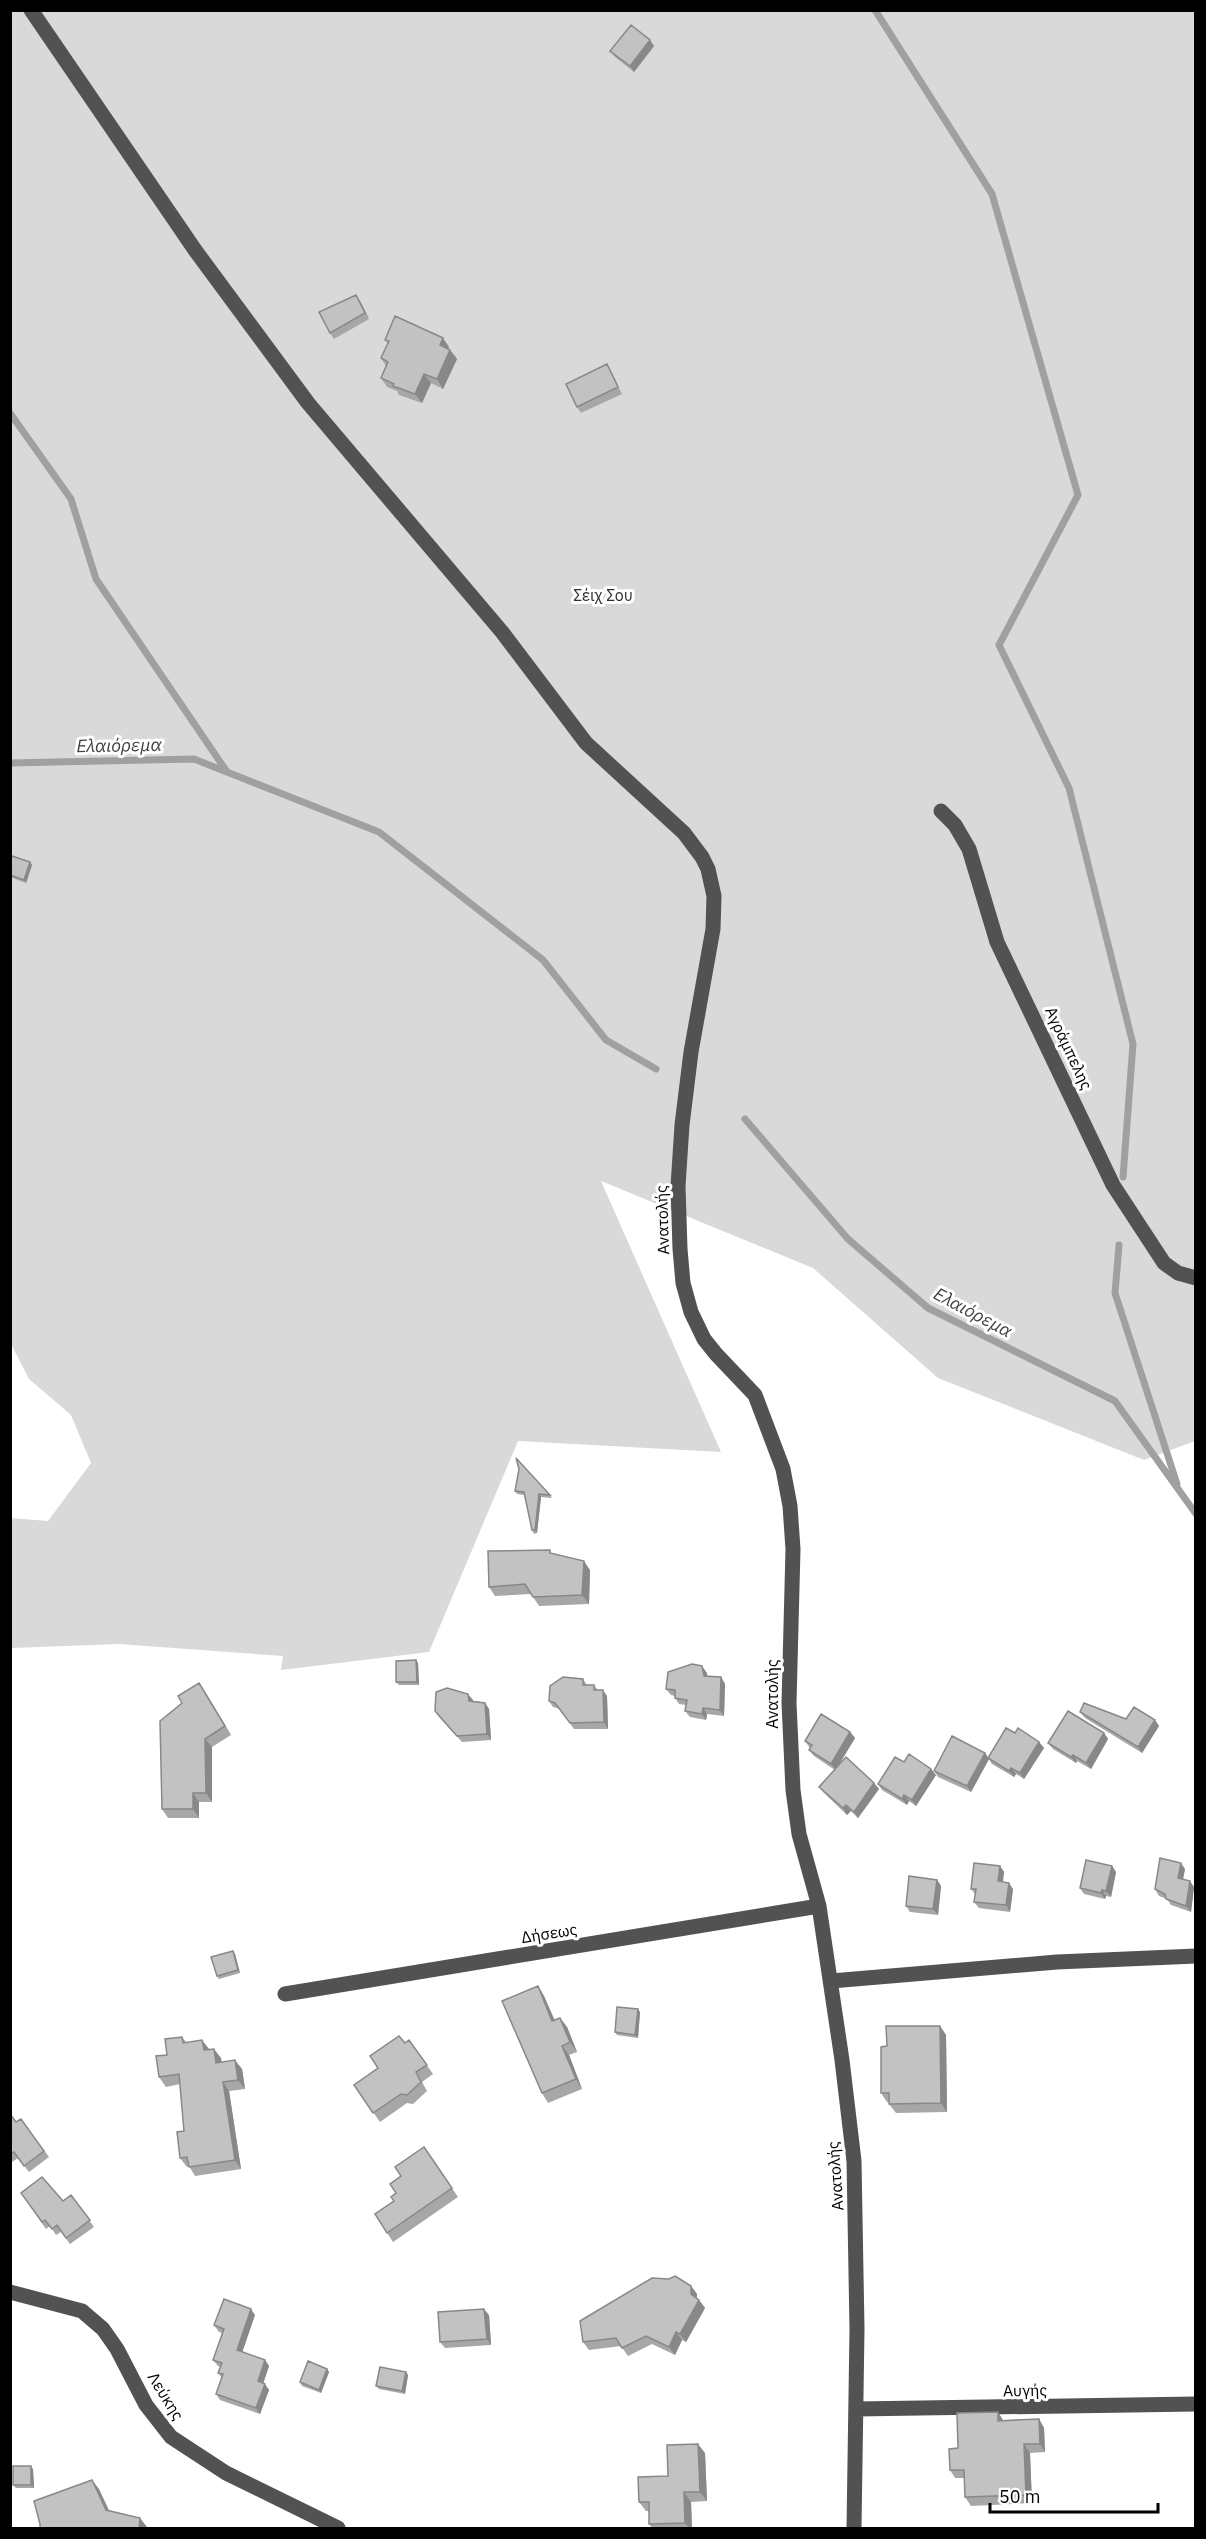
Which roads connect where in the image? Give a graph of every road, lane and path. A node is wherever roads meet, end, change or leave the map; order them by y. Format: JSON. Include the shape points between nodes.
{"nodes":[{"id":1,"x":31,"y":10,"type":"edge"},
{"id":2,"x":940,"y":810,"type":"dead end"},
{"id":3,"x":1196,"y":1278,"type":"edge"},
{"id":4,"x":819,"y":1906,"type":"junction"},
{"id":5,"x":1196,"y":1956,"type":"edge"},
{"id":6,"x":831,"y":1982,"type":"junction"},
{"id":7,"x":285,"y":1994,"type":"dead end"},
{"id":8,"x":10,"y":2292,"type":"edge"},
{"id":9,"x":1196,"y":2404,"type":"edge"},
{"id":10,"x":856,"y":2409,"type":"junction"},
{"id":11,"x":338,"y":2529,"type":"edge"},
{"id":12,"x":854,"y":2529,"type":"edge"}],
"edges":[{"from":1,"to":4,"type":"street","name":"Ανατολής","via":[[118,141],[288,378],[502,632],[586,743],[690,840],[705,863],[713,886],[713,929],[691,1052],[680,1155],[678,1205],[683,1283],[690,1312],[704,1339],[755,1395],[783,1469],[793,1549],[791,1772],[799,1834]]},
{"from":2,"to":3,"type":"street","name":"Αγράμπελης","via":[[965,840],[997,942],[1118,1194],[1164,1263],[1178,1273]]},
{"from":4,"to":6,"type":"street","name":"Ανατολής"},
{"from":4,"to":7,"type":"street","name":"Δήσεως"},
{"from":5,"to":6,"type":"street","via":[[1057,1962]]},
{"from":6,"to":10,"type":"street","name":"Ανατολής","via":[[854,2161]]},
{"from":8,"to":11,"type":"street","name":"Λεύκης","via":[[82,2311],[103,2329],[171,2438],[226,2473]]},
{"from":9,"to":10,"type":"street","name":"Αυγής"},
{"from":10,"to":12,"type":"street","name":"Ανατολής"}]}
